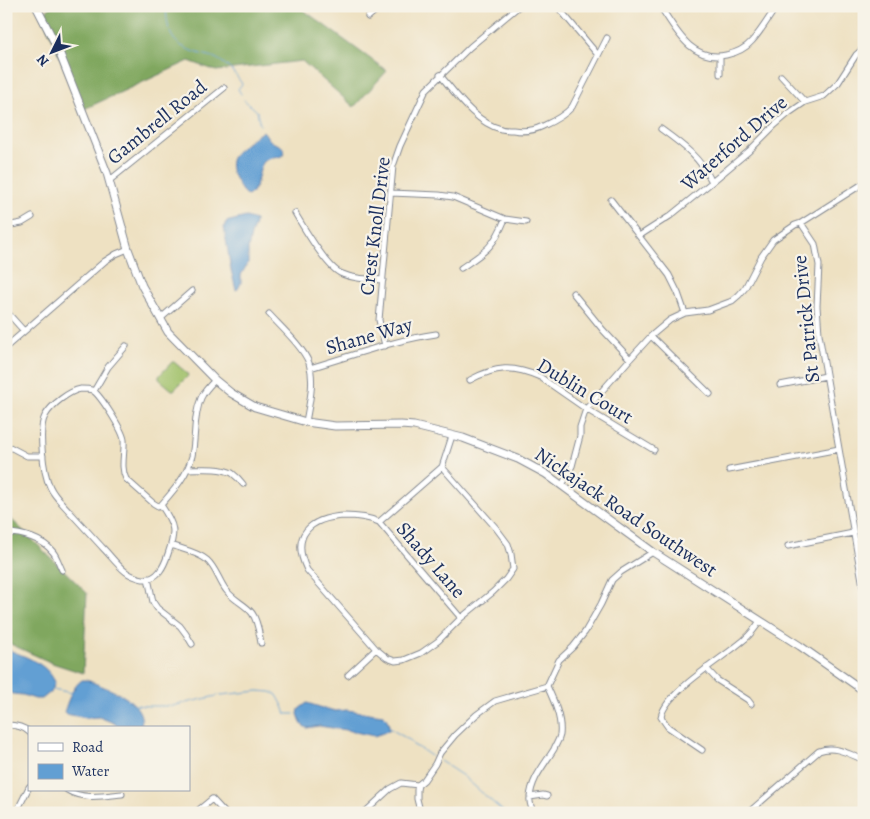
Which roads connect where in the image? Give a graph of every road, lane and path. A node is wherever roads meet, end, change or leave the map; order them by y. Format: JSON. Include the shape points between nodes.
{"nodes":[{"id":1,"x":36,"y":6,"type":"edge"},
{"id":2,"x":381,"y":6,"type":"edge"},
{"id":3,"x":519,"y":6,"type":"edge"},
{"id":4,"x":557,"y":6,"type":"edge"},
{"id":5,"x":660,"y":6,"type":"edge"},
{"id":6,"x":777,"y":6,"type":"edge"},
{"id":7,"x":368,"y":17,"type":"dead end"},
{"id":8,"x":607,"y":38,"type":"dead end"},
{"id":9,"x":864,"y":48,"type":"edge"},
{"id":10,"x":598,"y":55,"type":"junction"},
{"id":11,"x":720,"y":56,"type":"junction"},
{"id":12,"x":720,"y":74,"type":"dead end"},
{"id":13,"x":440,"y":75,"type":"junction"},
{"id":14,"x":781,"y":76,"type":"dead end"},
{"id":15,"x":224,"y":88,"type":"dead end"},
{"id":16,"x":805,"y":102,"type":"junction"},
{"id":17,"x":661,"y":128,"type":"dead end"},
{"id":18,"x":110,"y":180,"type":"junction"},
{"id":19,"x":712,"y":182,"type":"junction"},
{"id":20,"x":864,"y":183,"type":"edge"},
{"id":21,"x":391,"y":193,"type":"junction"},
{"id":22,"x":612,"y":200,"type":"dead end"},
{"id":23,"x":295,"y":213,"type":"dead end"},
{"id":24,"x":32,"y":217,"type":"dead end"},
{"id":25,"x":505,"y":219,"type":"junction"},
{"id":26,"x":526,"y":222,"type":"dead end"},
{"id":27,"x":801,"y":222,"type":"junction"},
{"id":28,"x":6,"y":226,"type":"edge"},
{"id":29,"x":638,"y":236,"type":"junction"},
{"id":30,"x":128,"y":249,"type":"junction"},
{"id":31,"x":461,"y":268,"type":"dead end"},
{"id":32,"x":383,"y":280,"type":"junction"},
{"id":33,"x":192,"y":291,"type":"dead end"},
{"id":34,"x":573,"y":293,"type":"dead end"},
{"id":35,"x":6,"y":311,"type":"edge"},
{"id":36,"x":685,"y":313,"type":"junction"},
{"id":37,"x":269,"y":314,"type":"dead end"},
{"id":38,"x":160,"y":319,"type":"junction"},
{"id":39,"x":24,"y":331,"type":"junction"},
{"id":40,"x":436,"y":334,"type":"dead end"},
{"id":41,"x":651,"y":336,"type":"junction"},
{"id":42,"x":126,"y":346,"type":"dead end"},
{"id":43,"x":385,"y":346,"type":"junction"},
{"id":44,"x":6,"y":347,"type":"edge"},
{"id":45,"x":630,"y":359,"type":"junction"},
{"id":46,"x":310,"y":368,"type":"junction"},
{"id":47,"x":826,"y":376,"type":"junction"},
{"id":48,"x":215,"y":380,"type":"junction"},
{"id":49,"x":470,"y":380,"type":"dead end"},
{"id":50,"x":780,"y":385,"type":"dead end"},
{"id":51,"x":94,"y":391,"type":"junction"},
{"id":52,"x":710,"y":394,"type":"dead end"},
{"id":53,"x":586,"y":409,"type":"junction"},
{"id":54,"x":306,"y":422,"type":"junction"},
{"id":55,"x":452,"y":436,"type":"junction"},
{"id":56,"x":8,"y":446,"type":"dead end"},
{"id":57,"x":654,"y":450,"type":"dead end"},
{"id":58,"x":839,"y":450,"type":"junction"},
{"id":59,"x":43,"y":456,"type":"junction"},
{"id":60,"x":442,"y":467,"type":"junction"},
{"id":61,"x":188,"y":469,"type":"junction"},
{"id":62,"x":730,"y":470,"type":"dead end"},
{"id":63,"x":243,"y":484,"type":"dead end"},
{"id":64,"x":562,"y":485,"type":"junction"},
{"id":65,"x":161,"y":505,"type":"junction"},
{"id":66,"x":379,"y":522,"type":"junction"},
{"id":67,"x":6,"y":533,"type":"edge"},
{"id":68,"x":853,"y":533,"type":"junction"},
{"id":69,"x":171,"y":545,"type":"junction"},
{"id":70,"x":788,"y":546,"type":"dead end"},
{"id":71,"x":653,"y":552,"type":"junction"},
{"id":72,"x":62,"y":570,"type":"dead end"},
{"id":73,"x":148,"y":578,"type":"junction"},
{"id":74,"x":864,"y":592,"type":"edge"},
{"id":75,"x":461,"y":618,"type":"junction"},
{"id":76,"x":760,"y":621,"type":"junction"},
{"id":77,"x":261,"y":643,"type":"dead end"},
{"id":78,"x":192,"y":644,"type":"dead end"},
{"id":79,"x":376,"y":649,"type":"junction"},
{"id":80,"x":706,"y":668,"type":"junction"},
{"id":81,"x":348,"y":675,"type":"dead end"},
{"id":82,"x":547,"y":686,"type":"junction"},
{"id":83,"x":863,"y":689,"type":"edge"},
{"id":84,"x":751,"y":704,"type":"dead end"},
{"id":85,"x":6,"y":725,"type":"edge"},
{"id":86,"x":28,"y":731,"type":"edge"},
{"id":87,"x":702,"y":750,"type":"dead end"},
{"id":88,"x":864,"y":760,"type":"edge"},
{"id":89,"x":418,"y":785,"type":"junction"},
{"id":90,"x":28,"y":789,"type":"edge"},
{"id":91,"x":70,"y":792,"type":"edge"},
{"id":92,"x":122,"y":794,"type":"dead end"},
{"id":93,"x":547,"y":796,"type":"dead end"},
{"id":94,"x":530,"y":797,"type":"junction"},
{"id":95,"x":16,"y":813,"type":"edge"},
{"id":96,"x":195,"y":813,"type":"edge"},
{"id":97,"x":225,"y":813,"type":"edge"},
{"id":98,"x":364,"y":813,"type":"edge"},
{"id":99,"x":422,"y":813,"type":"edge"},
{"id":100,"x":533,"y":813,"type":"edge"},
{"id":101,"x":748,"y":813,"type":"edge"}],
"edges":[{"from":1,"to":18,"type":"street","name":"Nickajack Road Southwest","via":[[58,49]]},
{"from":2,"to":7,"type":"street"},
{"from":3,"to":13,"type":"street","name":"Crest Knoll Drive"},
{"from":4,"to":10,"type":"street"},
{"from":5,"to":11,"type":"street","via":[[685,43],[697,51]]},
{"from":6,"to":11,"type":"street","via":[[752,41],[736,53]]},
{"from":8,"to":10,"type":"street"},
{"from":9,"to":16,"type":"street","name":"Waterford Drive","via":[[832,89],[824,96]]},
{"from":10,"to":13,"type":"street","via":[[566,113],[535,130],[523,132],[501,129],[477,116]]},
{"from":11,"to":12,"type":"street"},
{"from":13,"to":21,"type":"street","name":"Crest Knoll Drive","via":[[426,90],[400,146]]},
{"from":14,"to":16,"type":"street"},
{"from":15,"to":18,"type":"street","name":"Gambrell Road"},
{"from":16,"to":19,"type":"street","name":"Waterford Drive","via":[[774,125]]},
{"from":17,"to":19,"type":"street","via":[[693,154]]},
{"from":18,"to":30,"type":"street","name":"Nickajack Road Southwest"},
{"from":19,"to":29,"type":"street","name":"Waterford Drive","via":[[670,216]]},
{"from":20,"to":27,"type":"street"},
{"from":21,"to":25,"type":"street","via":[[453,197]]},
{"from":21,"to":32,"type":"street","name":"Crest Knoll Drive"},
{"from":22,"to":29,"type":"street"},
{"from":23,"to":32,"type":"street","via":[[326,260],[339,273]]},
{"from":24,"to":28,"type":"street"},
{"from":25,"to":26,"type":"street"},
{"from":25,"to":31,"type":"street","via":[[493,244]]},
{"from":27,"to":36,"type":"street","via":[[773,240],[745,288],[732,301],[708,310]]},
{"from":27,"to":47,"type":"street","name":"St Patrick Drive","via":[[815,244],[819,265],[817,306]]},
{"from":29,"to":36,"type":"street","via":[[669,275]]},
{"from":30,"to":38,"type":"street","name":"Nickajack Road Southwest","via":[[142,286]]},
{"from":30,"to":39,"type":"street","via":[[105,261]]},
{"from":32,"to":43,"type":"street","name":"Crest Knoll Drive","via":[[379,320]]},
{"from":33,"to":38,"type":"street"},
{"from":34,"to":45,"type":"street"},
{"from":35,"to":39,"type":"street"},
{"from":36,"to":41,"type":"street","via":[[670,320]]},
{"from":37,"to":46,"type":"street","via":[[300,349]]},
{"from":38,"to":48,"type":"street","name":"Nickajack Road Southwest","via":[[168,332]]},
{"from":39,"to":44,"type":"street"},
{"from":40,"to":43,"type":"street","name":"Shane Way"},
{"from":41,"to":45,"type":"street"},
{"from":41,"to":52,"type":"street"},
{"from":42,"to":51,"type":"street"},
{"from":43,"to":46,"type":"street","name":"Shane Way"},
{"from":45,"to":53,"type":"street"},
{"from":46,"to":54,"type":"street","via":[[311,392]]},
{"from":47,"to":50,"type":"street"},
{"from":47,"to":58,"type":"street","name":"St Patrick Drive"},
{"from":48,"to":54,"type":"street","name":"Nickajack Road Southwest","via":[[254,406]]},
{"from":48,"to":61,"type":"street","via":[[201,397]]},
{"from":49,"to":53,"type":"street","name":"Dublin Court","via":[[506,368],[521,370],[540,377]]},
{"from":51,"to":59,"type":"street","via":[[74,390],[45,415],[42,424]]},
{"from":51,"to":65,"type":"street","via":[[124,439],[126,479],[153,503]]},
{"from":53,"to":57,"type":"street","name":"Dublin Court"},
{"from":53,"to":64,"type":"street","via":[[572,466]]},
{"from":54,"to":55,"type":"street","name":"Nickajack Road Southwest","via":[[335,426],[414,426]]},
{"from":55,"to":60,"type":"street"},
{"from":55,"to":64,"type":"street","name":"Nickajack Road Southwest","via":[[518,459]]},
{"from":56,"to":59,"type":"street","via":[[27,456]]},
{"from":58,"to":62,"type":"street"},
{"from":58,"to":68,"type":"street","name":"St Patrick Drive"},
{"from":59,"to":73,"type":"street","via":[[46,479],[56,497],[127,572],[135,577]]},
{"from":60,"to":66,"type":"street"},
{"from":60,"to":75,"type":"street","via":[[496,528],[512,554],[513,569],[506,579]]},
{"from":61,"to":63,"type":"street","via":[[228,472]]},
{"from":61,"to":65,"type":"street"},
{"from":64,"to":71,"type":"street","name":"Nickajack Road Southwest"},
{"from":65,"to":69,"type":"street","via":[[173,527]]},
{"from":66,"to":75,"type":"street","name":"Shady Lane"},
{"from":66,"to":79,"type":"street","via":[[370,518],[333,516],[319,520],[307,529],[301,540],[302,560],[307,570]]},
{"from":67,"to":72,"type":"street","via":[[33,538],[45,545],[54,553]]},
{"from":68,"to":70,"type":"street"},
{"from":68,"to":74,"type":"street","name":"St Patrick Drive"},
{"from":69,"to":73,"type":"street","via":[[164,567],[154,577]]},
{"from":69,"to":77,"type":"street","via":[[202,557],[212,565],[226,590],[252,614]]},
{"from":71,"to":76,"type":"street","name":"Nickajack Road Southwest"},
{"from":71,"to":82,"type":"street","via":[[612,580],[584,632],[559,660]]},
{"from":73,"to":78,"type":"street","via":[[156,608],[174,620]]},
{"from":75,"to":79,"type":"street","via":[[438,641],[412,657],[391,660]]},
{"from":76,"to":80,"type":"street","via":[[744,640]]},
{"from":76,"to":83,"type":"street","name":"Nickajack Road Southwest"},
{"from":79,"to":81,"type":"street"},
{"from":80,"to":84,"type":"street"},
{"from":80,"to":87,"type":"street","via":[[676,693],[660,718]]},
{"from":82,"to":89,"type":"street","via":[[485,707],[450,740]]},
{"from":82,"to":94,"type":"street","via":[[559,718],[560,738],[534,780]]},
{"from":85,"to":86,"type":"street"},
{"from":88,"to":101,"type":"street","via":[[834,748],[819,751]]},
{"from":89,"to":98,"type":"street","via":[[401,783]]},
{"from":89,"to":99,"type":"street","via":[[417,799]]},
{"from":90,"to":95,"type":"street"},
{"from":91,"to":92,"type":"street","via":[[86,796]]},
{"from":93,"to":94,"type":"street"},
{"from":94,"to":100,"type":"street"},
{"from":96,"to":97,"type":"street","via":[[212,799]]}]}
